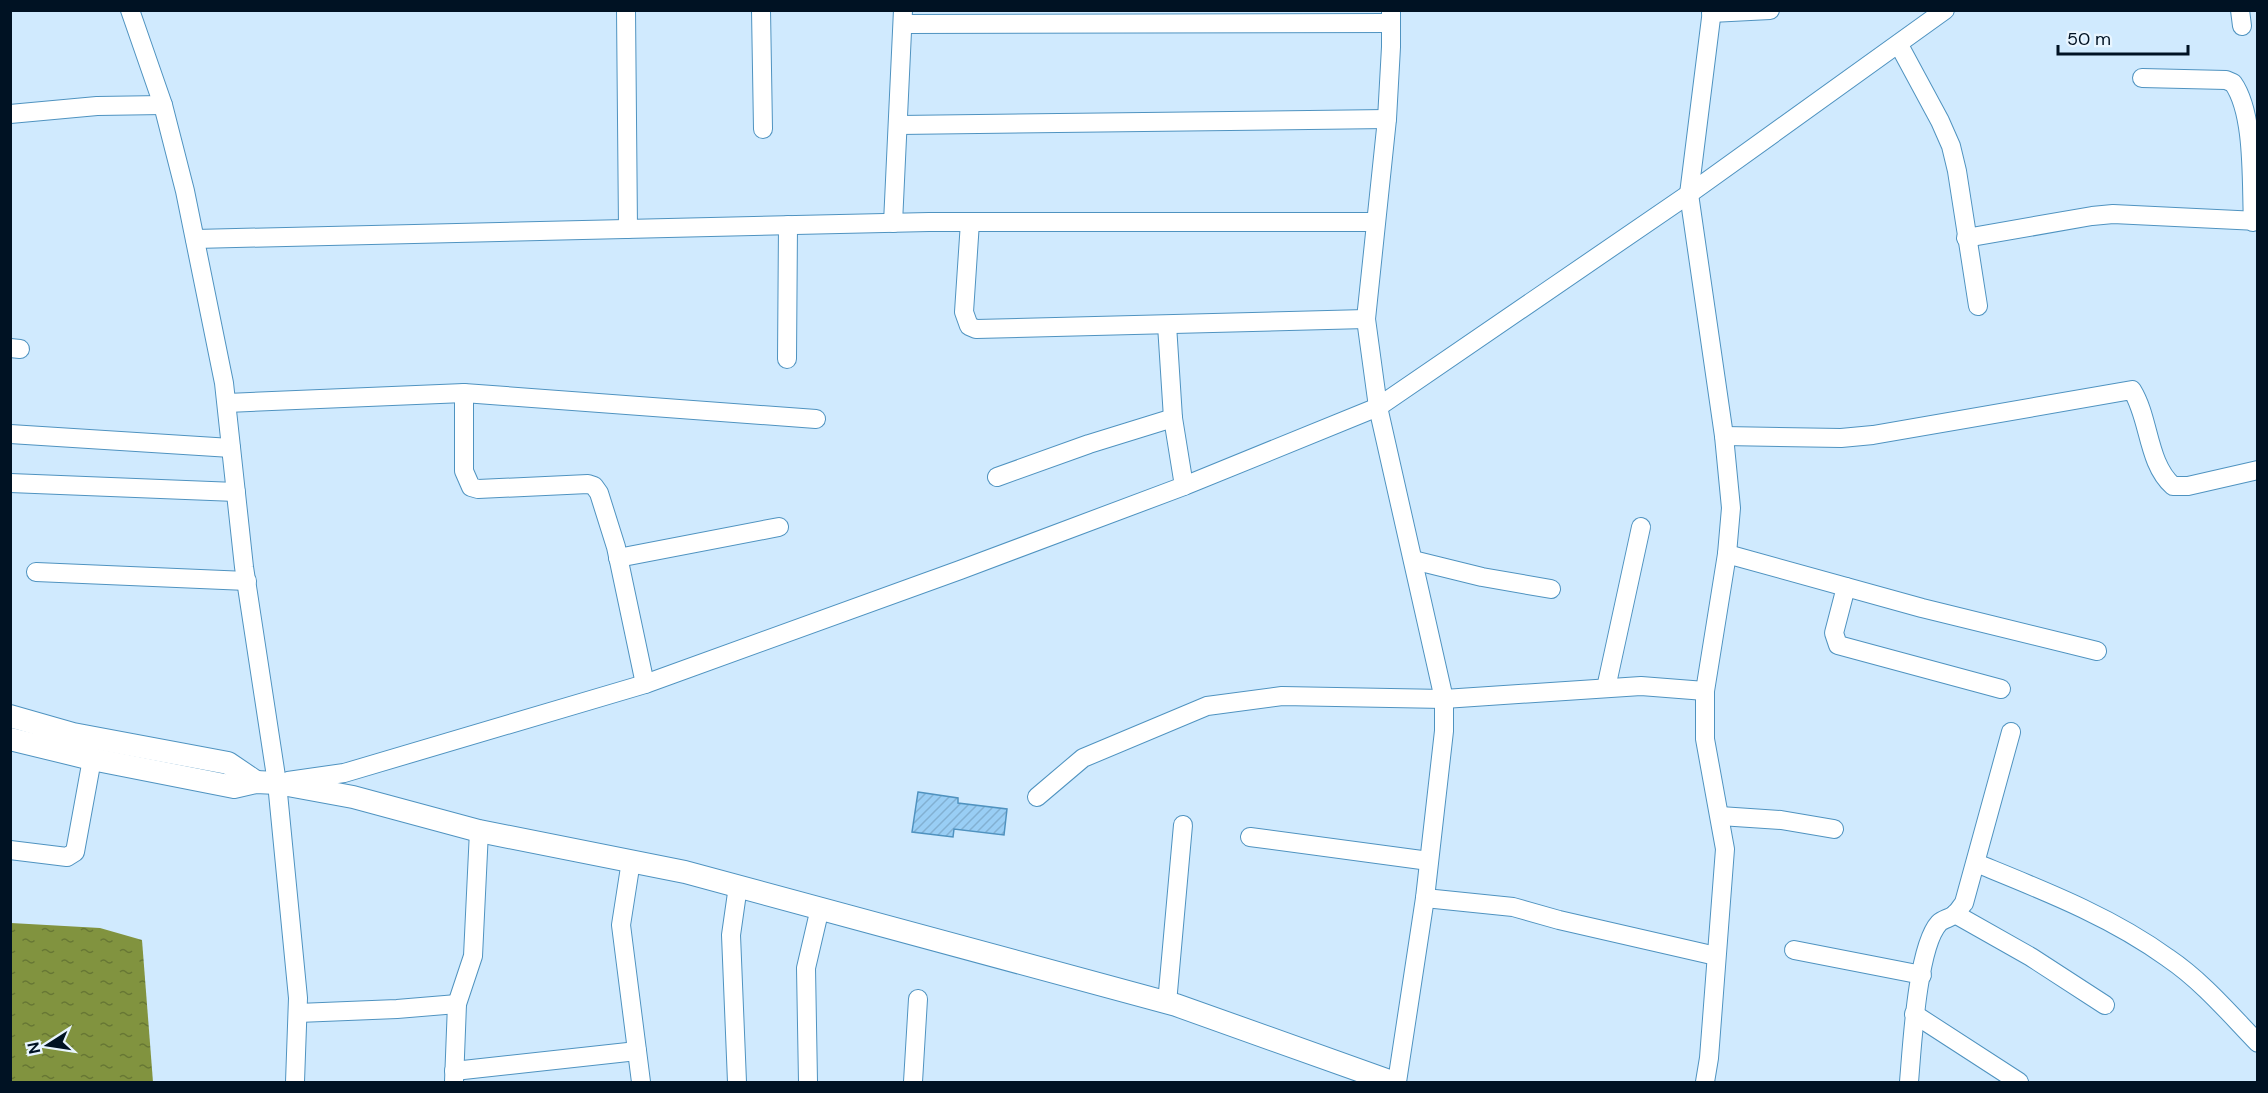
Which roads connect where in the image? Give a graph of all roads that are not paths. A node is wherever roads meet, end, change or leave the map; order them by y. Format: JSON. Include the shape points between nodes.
{"nodes":[{"id":1,"x":130,"y":10,"type":"edge"},
{"id":2,"x":626,"y":10,"type":"edge"},
{"id":3,"x":761,"y":10,"type":"edge"},
{"id":4,"x":1770,"y":10,"type":"edge"},
{"id":5,"x":1945,"y":10,"type":"edge"},
{"id":6,"x":1712,"y":12,"type":"edge"},
{"id":7,"x":903,"y":17,"type":"edge"},
{"id":8,"x":1391,"y":17,"type":"edge"},
{"id":9,"x":1899,"y":45,"type":"junction"},
{"id":10,"x":2142,"y":78,"type":"dead end"},
{"id":11,"x":163,"y":105,"type":"junction"},
{"id":12,"x":10,"y":114,"type":"edge"},
{"id":13,"x":1388,"y":119,"type":"junction"},
{"id":14,"x":898,"y":125,"type":"junction"},
{"id":15,"x":763,"y":129,"type":"dead end"},
{"id":16,"x":1689,"y":194,"type":"junction"},
{"id":17,"x":2255,"y":221,"type":"edge"},
{"id":18,"x":970,"y":222,"type":"junction"},
{"id":19,"x":1375,"y":222,"type":"junction"},
{"id":20,"x":893,"y":223,"type":"junction"},
{"id":21,"x":788,"y":225,"type":"junction"},
{"id":22,"x":628,"y":229,"type":"junction"},
{"id":23,"x":1966,"y":238,"type":"junction"},
{"id":24,"x":195,"y":239,"type":"junction"},
{"id":25,"x":1978,"y":306,"type":"dead end"},
{"id":26,"x":1366,"y":319,"type":"junction"},
{"id":27,"x":1167,"y":325,"type":"junction"},
{"id":28,"x":787,"y":359,"type":"dead end"},
{"id":29,"x":464,"y":393,"type":"junction"},
{"id":30,"x":226,"y":403,"type":"junction"},
{"id":31,"x":1378,"y":407,"type":"junction"},
{"id":32,"x":1173,"y":418,"type":"junction"},
{"id":33,"x":816,"y":419,"type":"dead end"},
{"id":34,"x":10,"y":434,"type":"edge"},
{"id":35,"x":1724,"y":436,"type":"junction"},
{"id":36,"x":231,"y":448,"type":"junction"},
{"id":37,"x":2258,"y":470,"type":"edge"},
{"id":38,"x":997,"y":477,"type":"dead end"},
{"id":39,"x":10,"y":483,"type":"edge"},
{"id":40,"x":1184,"y":486,"type":"junction"},
{"id":41,"x":236,"y":492,"type":"junction"},
{"id":42,"x":779,"y":527,"type":"dead end"},
{"id":43,"x":1641,"y":527,"type":"dead end"},
{"id":44,"x":1727,"y":554,"type":"junction"},
{"id":45,"x":618,"y":558,"type":"junction"},
{"id":46,"x":1413,"y":560,"type":"junction"},
{"id":47,"x":36,"y":572,"type":"dead end"},
{"id":48,"x":247,"y":581,"type":"junction"},
{"id":49,"x":1846,"y":587,"type":"junction"},
{"id":50,"x":1551,"y":589,"type":"dead end"},
{"id":51,"x":2097,"y":651,"type":"dead end"},
{"id":52,"x":645,"y":684,"type":"junction"},
{"id":53,"x":1606,"y":688,"type":"junction"},
{"id":54,"x":2001,"y":689,"type":"dead end"},
{"id":55,"x":1705,"y":691,"type":"junction"},
{"id":56,"x":1444,"y":699,"type":"junction"},
{"id":57,"x":10,"y":716,"type":"edge"},
{"id":58,"x":2011,"y":732,"type":"dead end"},
{"id":59,"x":10,"y":739,"type":"edge"},
{"id":60,"x":92,"y":759,"type":"junction"},
{"id":61,"x":266,"y":782,"type":"junction"},
{"id":62,"x":1037,"y":797,"type":"dead end"},
{"id":63,"x":1720,"y":816,"type":"junction"},
{"id":64,"x":1183,"y":825,"type":"dead end"},
{"id":65,"x":1834,"y":829,"type":"dead end"},
{"id":66,"x":479,"y":831,"type":"junction"},
{"id":67,"x":1250,"y":837,"type":"dead end"},
{"id":68,"x":10,"y":850,"type":"edge"},
{"id":69,"x":631,"y":861,"type":"junction"},
{"id":70,"x":1429,"y":861,"type":"junction"},
{"id":71,"x":1976,"y":863,"type":"junction"},
{"id":72,"x":738,"y":886,"type":"junction"},
{"id":73,"x":1425,"y":898,"type":"junction"},
{"id":74,"x":820,"y":908,"type":"junction"},
{"id":75,"x":1955,"y":914,"type":"junction"},
{"id":76,"x":1794,"y":950,"type":"dead end"},
{"id":77,"x":1716,"y":956,"type":"junction"},
{"id":78,"x":1922,"y":975,"type":"junction"},
{"id":79,"x":918,"y":999,"type":"dead end"},
{"id":80,"x":1167,"y":1003,"type":"junction"},
{"id":81,"x":458,"y":1004,"type":"junction"},
{"id":82,"x":2105,"y":1005,"type":"dead end"},
{"id":83,"x":298,"y":1013,"type":"junction"},
{"id":84,"x":1914,"y":1014,"type":"junction"},
{"id":85,"x":2258,"y":1043,"type":"edge"},
{"id":86,"x":638,"y":1051,"type":"junction"},
{"id":87,"x":454,"y":1077,"type":"edge"},
{"id":88,"x":295,"y":1083,"type":"edge"},
{"id":89,"x":641,"y":1083,"type":"edge"},
{"id":90,"x":737,"y":1083,"type":"edge"},
{"id":91,"x":808,"y":1083,"type":"edge"},
{"id":92,"x":913,"y":1083,"type":"edge"},
{"id":93,"x":1392,"y":1083,"type":"edge"},
{"id":94,"x":1397,"y":1083,"type":"edge"},
{"id":95,"x":1704,"y":1083,"type":"edge"},
{"id":96,"x":1910,"y":1083,"type":"edge"},
{"id":97,"x":2019,"y":1083,"type":"edge"}],
"edges":[{"from":1,"to":11,"type":"street"},
{"from":2,"to":22,"type":"street"},
{"from":3,"to":15,"type":"street"},
{"from":4,"to":6,"type":"street"},
{"from":5,"to":9,"type":"street"},
{"from":6,"to":16,"type":"street"},
{"from":7,"to":8,"type":"street"},
{"from":7,"to":14,"type":"street"},
{"from":8,"to":13,"type":"street"},
{"from":9,"to":16,"type":"street"},
{"from":9,"to":23,"type":"street","via":[[1951,146]]},
{"from":10,"to":17,"type":"street","via":[[2233,83],[2243,101],[2247,121]]},
{"from":11,"to":12,"type":"street"},
{"from":11,"to":24,"type":"street"},
{"from":13,"to":14,"type":"street"},
{"from":13,"to":19,"type":"street"},
{"from":14,"to":20,"type":"street"},
{"from":16,"to":31,"type":"street"},
{"from":16,"to":35,"type":"street"},
{"from":17,"to":23,"type":"street","via":[[2114,214]]},
{"from":18,"to":19,"type":"street"},
{"from":18,"to":20,"type":"street"},
{"from":18,"to":27,"type":"street","via":[[964,312],[969,326]]},
{"from":19,"to":26,"type":"street"},
{"from":20,"to":21,"type":"street"},
{"from":21,"to":22,"type":"street"},
{"from":21,"to":28,"type":"street"},
{"from":22,"to":24,"type":"street"},
{"from":23,"to":25,"type":"street"},
{"from":24,"to":30,"type":"street"},
{"from":26,"to":27,"type":"street"},
{"from":26,"to":31,"type":"street"},
{"from":27,"to":32,"type":"street"},
{"from":29,"to":30,"type":"street"},
{"from":29,"to":33,"type":"street"},
{"from":29,"to":45,"type":"street","via":[[466,481],[478,489],[594,486]]},
{"from":30,"to":36,"type":"street"},
{"from":31,"to":40,"type":"street"},
{"from":31,"to":46,"type":"street"},
{"from":32,"to":38,"type":"street"},
{"from":32,"to":40,"type":"street"},
{"from":34,"to":36,"type":"street"},
{"from":35,"to":37,"type":"street","via":[[1873,435],[2132,390],[2163,478],[2173,486]]},
{"from":35,"to":44,"type":"street","via":[[1731,508]]},
{"from":36,"to":41,"type":"street"},
{"from":39,"to":41,"type":"street"},
{"from":40,"to":52,"type":"street"},
{"from":41,"to":48,"type":"street"},
{"from":42,"to":45,"type":"street"},
{"from":43,"to":53,"type":"street"},
{"from":44,"to":49,"type":"street"},
{"from":44,"to":55,"type":"street"},
{"from":45,"to":52,"type":"street"},
{"from":46,"to":50,"type":"street"},
{"from":46,"to":56,"type":"street"},
{"from":47,"to":48,"type":"street"},
{"from":48,"to":61,"type":"street"},
{"from":49,"to":51,"type":"street"},
{"from":49,"to":54,"type":"street","via":[[1834,633],[1838,645]]},
{"from":52,"to":61,"type":"street","via":[[344,773]]},
{"from":53,"to":55,"type":"street","via":[[1641,686]]},
{"from":53,"to":56,"type":"street"},
{"from":55,"to":63,"type":"street","via":[[1705,739]]},
{"from":56,"to":62,"type":"street","via":[[1282,696],[1207,706],[1083,758]]},
{"from":56,"to":70,"type":"street"},
{"from":57,"to":61,"type":"street","via":[[74,734],[228,763]]},
{"from":58,"to":71,"type":"street"},
{"from":59,"to":60,"type":"street"},
{"from":60,"to":61,"type":"street","via":[[234,787]]},
{"from":60,"to":68,"type":"street","via":[[75,852],[67,857]]},
{"from":61,"to":66,"type":"street","via":[[353,797]]},
{"from":61,"to":83,"type":"street"},
{"from":63,"to":65,"type":"street"},
{"from":63,"to":77,"type":"street","via":[[1725,849]]},
{"from":64,"to":80,"type":"street"},
{"from":66,"to":69,"type":"street"},
{"from":66,"to":81,"type":"street","via":[[473,956]]},
{"from":67,"to":70,"type":"street"},
{"from":69,"to":72,"type":"street"},
{"from":69,"to":86,"type":"street","via":[[621,925]]},
{"from":70,"to":73,"type":"street"},
{"from":71,"to":75,"type":"street","via":[[1964,903]]},
{"from":71,"to":85,"type":"street","via":[[2068,901],[2169,958]]},
{"from":72,"to":74,"type":"street"},
{"from":72,"to":90,"type":"street","via":[[731,935]]},
{"from":73,"to":77,"type":"street","via":[[1513,907]]},
{"from":73,"to":94,"type":"street"},
{"from":74,"to":80,"type":"street"},
{"from":74,"to":91,"type":"street","via":[[806,968]]},
{"from":75,"to":78,"type":"street","via":[[1940,922],[1933,934]]},
{"from":75,"to":82,"type":"street"},
{"from":76,"to":78,"type":"street"},
{"from":77,"to":95,"type":"street"},
{"from":78,"to":84,"type":"street"},
{"from":79,"to":92,"type":"street"},
{"from":80,"to":93,"type":"street"},
{"from":81,"to":83,"type":"street"},
{"from":81,"to":87,"type":"street"},
{"from":83,"to":88,"type":"street"},
{"from":84,"to":96,"type":"street"},
{"from":84,"to":97,"type":"street"},
{"from":86,"to":87,"type":"street"},
{"from":86,"to":89,"type":"street"}]}
